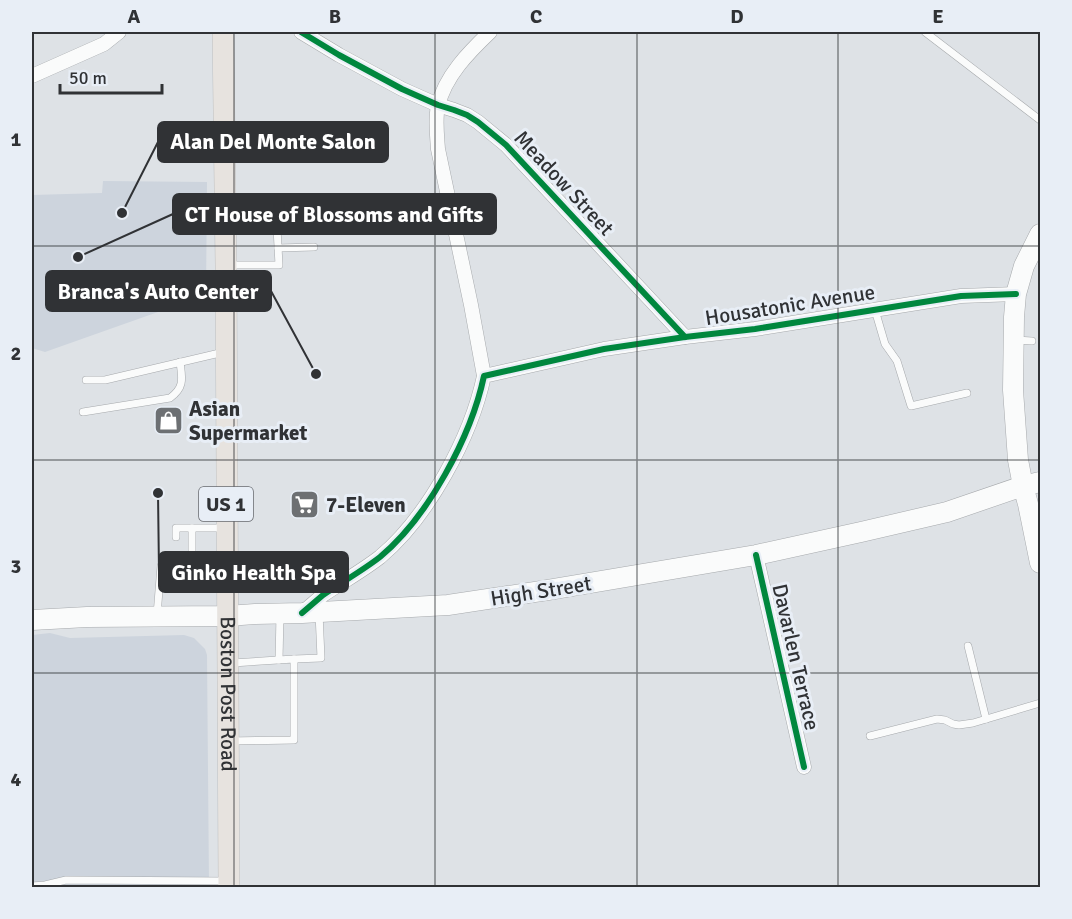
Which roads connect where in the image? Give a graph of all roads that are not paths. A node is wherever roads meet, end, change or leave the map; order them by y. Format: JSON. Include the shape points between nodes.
{"nodes":[{"id":1,"x":119,"y":32,"type":"edge"},
{"id":2,"x":223,"y":32,"type":"edge"},
{"id":3,"x":301,"y":32,"type":"edge"},
{"id":4,"x":490,"y":32,"type":"edge"},
{"id":5,"x":925,"y":32,"type":"edge"},
{"id":6,"x":32,"y":76,"type":"edge"},
{"id":7,"x":438,"y":105,"type":"junction"},
{"id":8,"x":1041,"y":120,"type":"edge"},
{"id":9,"x":225,"y":230,"type":"junction"},
{"id":10,"x":1041,"y":234,"type":"edge"},
{"id":11,"x":314,"y":247,"type":"dead end"},
{"id":12,"x":278,"y":248,"type":"junction"},
{"id":13,"x":226,"y":265,"type":"junction"},
{"id":14,"x":1016,"y":294,"type":"junction"},
{"id":15,"x":875,"y":309,"type":"junction"},
{"id":16,"x":685,"y":337,"type":"junction"},
{"id":17,"x":226,"y":352,"type":"junction"},
{"id":18,"x":180,"y":362,"type":"junction"},
{"id":19,"x":484,"y":376,"type":"junction"},
{"id":20,"x":86,"y":380,"type":"dead end"},
{"id":21,"x":967,"y":393,"type":"dead end"},
{"id":22,"x":83,"y":412,"type":"dead end"},
{"id":23,"x":1032,"y":484,"type":"edge"},
{"id":24,"x":192,"y":528,"type":"junction"},
{"id":25,"x":226,"y":528,"type":"junction"},
{"id":26,"x":176,"y":537,"type":"dead end"},
{"id":27,"x":756,"y":555,"type":"junction"},
{"id":28,"x":176,"y":557,"type":"dead end"},
{"id":29,"x":1041,"y":562,"type":"edge"},
{"id":30,"x":176,"y":567,"type":"junction"},
{"id":31,"x":192,"y":568,"type":"junction"},
{"id":32,"x":226,"y":570,"type":"junction"},
{"id":33,"x":280,"y":613,"type":"junction"},
{"id":34,"x":311,"y":613,"type":"junction"},
{"id":35,"x":226,"y":616,"type":"junction"},
{"id":36,"x":157,"y":617,"type":"junction"},
{"id":37,"x":32,"y":620,"type":"edge"},
{"id":38,"x":968,"y":646,"type":"dead end"},
{"id":39,"x":294,"y":659,"type":"junction"},
{"id":40,"x":279,"y":660,"type":"junction"},
{"id":41,"x":227,"y":663,"type":"junction"},
{"id":42,"x":1041,"y":703,"type":"edge"},
{"id":43,"x":986,"y":719,"type":"junction"},
{"id":44,"x":870,"y":736,"type":"dead end"},
{"id":45,"x":228,"y":741,"type":"junction"},
{"id":46,"x":804,"y":767,"type":"dead end"},
{"id":47,"x":229,"y":884,"type":"edge"},
{"id":48,"x":32,"y":886,"type":"edge"}],
"edges":[{"from":1,"to":6,"type":"street","via":[[104,44]]},
{"from":2,"to":9,"type":"main road","name":"Boston Post Road","number":"US 1"},
{"from":3,"to":7,"type":"street","name":"Meadow Street","via":[[349,61]]},
{"from":4,"to":7,"type":"street","via":[[457,68]]},
{"from":5,"to":8,"type":"lane"},
{"from":7,"to":16,"type":"street","name":"Meadow Street","via":[[467,115],[506,145]]},
{"from":7,"to":19,"type":"street","via":[[438,149]]},
{"from":9,"to":12,"type":"lane","via":[[277,228]]},
{"from":9,"to":13,"type":"main road","name":"Boston Post Road","number":"US 1"},
{"from":10,"to":14,"type":"main road","via":[[1024,266]]},
{"from":11,"to":12,"type":"lane"},
{"from":12,"to":13,"type":"lane","via":[[279,266]]},
{"from":13,"to":17,"type":"main road","name":"Boston Post Road","number":"US 1"},
{"from":14,"to":15,"type":"street","name":"Housatonic Avenue","via":[[961,296]]},
{"from":14,"to":23,"type":"main road","via":[[1023,341],[1013,390],[1018,460]]},
{"from":15,"to":16,"type":"street","name":"Housatonic Avenue"},
{"from":15,"to":21,"type":"lane","via":[[911,406]]},
{"from":16,"to":19,"type":"street","name":"Housatonic Avenue","via":[[604,349]]},
{"from":17,"to":18,"type":"lane"},
{"from":17,"to":25,"type":"main road","name":"Boston Post Road","number":"US 1"},
{"from":18,"to":20,"type":"lane","via":[[105,380]]},
{"from":18,"to":22,"type":"lane","via":[[182,382],[178,393],[170,398]]},
{"from":19,"to":34,"type":"street","via":[[475,411],[443,478],[407,530],[379,558],[322,596]]},
{"from":23,"to":27,"type":"main road","name":"High Street","via":[[947,512]]},
{"from":23,"to":29,"type":"main road","via":[[1028,504]]},
{"from":24,"to":25,"type":"lane"},
{"from":24,"to":26,"type":"lane","via":[[176,528]]},
{"from":24,"to":31,"type":"lane"},
{"from":25,"to":32,"type":"main road","name":"Boston Post Road","number":"US 1"},
{"from":27,"to":34,"type":"main road","name":"High Street","via":[[448,605]]},
{"from":27,"to":46,"type":"street","name":"Davarlen Terrace"},
{"from":28,"to":30,"type":"lane"},
{"from":30,"to":31,"type":"lane"},
{"from":30,"to":36,"type":"lane","via":[[161,566]]},
{"from":31,"to":32,"type":"lane"},
{"from":32,"to":35,"type":"main road","name":"Boston Post Road","number":"US 1"},
{"from":33,"to":34,"type":"main road","name":"High Street"},
{"from":33,"to":35,"type":"main road","name":"High Street"},
{"from":33,"to":40,"type":"lane"},
{"from":34,"to":39,"type":"lane","via":[[321,658]]},
{"from":35,"to":36,"type":"main road","name":"High Street"},
{"from":35,"to":41,"type":"main road","name":"Boston Post Road","number":"US 1"},
{"from":36,"to":37,"type":"main road","name":"High Street"},
{"from":38,"to":43,"type":"lane"},
{"from":39,"to":40,"type":"lane"},
{"from":39,"to":45,"type":"lane","via":[[294,740]]},
{"from":40,"to":41,"type":"lane"},
{"from":41,"to":45,"type":"main road","name":"Boston Post Road","number":"US 1"},
{"from":42,"to":43,"type":"lane"},
{"from":43,"to":44,"type":"lane","via":[[959,725],[937,719]]},
{"from":45,"to":47,"type":"main road","name":"Boston Post Road","number":"US 1"},
{"from":47,"to":48,"type":"lane","via":[[66,880]]}]}
